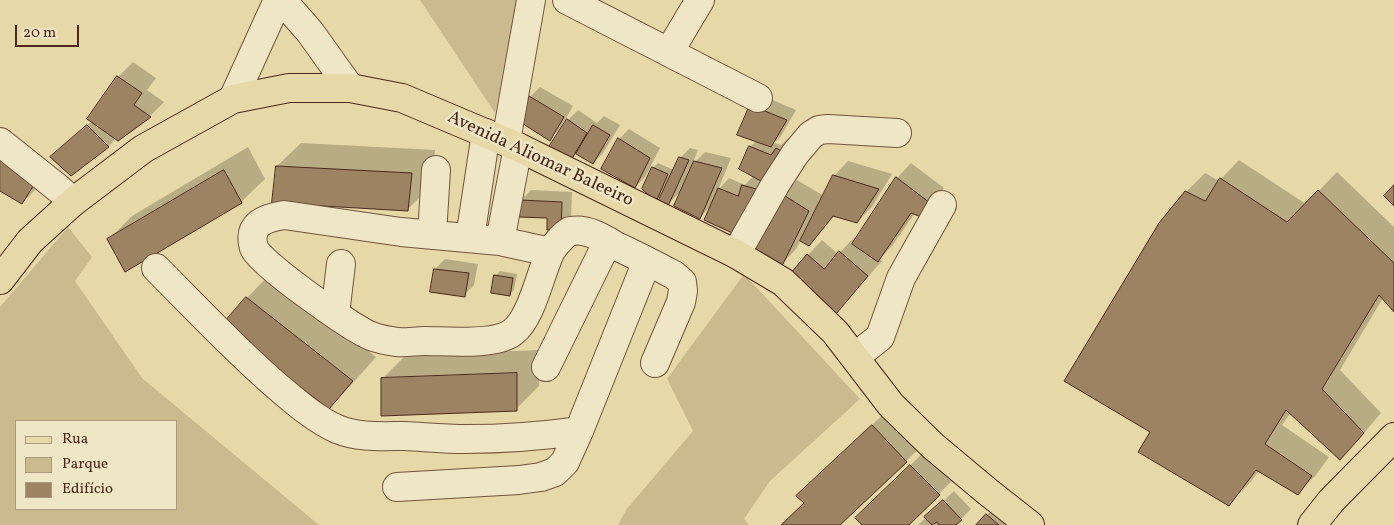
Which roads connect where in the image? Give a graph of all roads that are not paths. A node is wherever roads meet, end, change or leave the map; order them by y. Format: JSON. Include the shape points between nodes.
{"nodes":[{"id":1,"x":278,"y":0,"type":"edge"},
{"id":2,"x":282,"y":0,"type":"edge"},
{"id":3,"x":531,"y":0,"type":"edge"},
{"id":4,"x":566,"y":0,"type":"edge"},
{"id":5,"x":700,"y":0,"type":"edge"},
{"id":6,"x":669,"y":52,"type":"junction"},
{"id":7,"x":350,"y":88,"type":"junction"},
{"id":8,"x":758,"y":98,"type":"dead end"},
{"id":9,"x":233,"y":99,"type":"junction"},
{"id":10,"x":897,"y":133,"type":"dead end"},
{"id":11,"x":503,"y":141,"type":"junction"},
{"id":12,"x":0,"y":142,"type":"edge"},
{"id":13,"x":436,"y":170,"type":"dead end"},
{"id":14,"x":74,"y":202,"type":"junction"},
{"id":15,"x":942,"y":205,"type":"dead end"},
{"id":16,"x":432,"y":235,"type":"junction"},
{"id":17,"x":470,"y":238,"type":"junction"},
{"id":18,"x":500,"y":241,"type":"junction"},
{"id":19,"x":608,"y":241,"type":"junction"},
{"id":20,"x":550,"y":252,"type":"junction"},
{"id":21,"x":736,"y":254,"type":"junction"},
{"id":22,"x":647,"y":261,"type":"junction"},
{"id":23,"x":341,"y":264,"type":"dead end"},
{"id":24,"x":156,"y":268,"type":"dead end"},
{"id":25,"x":0,"y":280,"type":"edge"},
{"id":26,"x":335,"y":314,"type":"junction"},
{"id":27,"x":855,"y":357,"type":"junction"},
{"id":28,"x":655,"y":363,"type":"dead end"},
{"id":29,"x":546,"y":367,"type":"dead end"},
{"id":30,"x":580,"y":431,"type":"junction"},
{"id":31,"x":1394,"y":437,"type":"edge"},
{"id":32,"x":397,"y":487,"type":"dead end"},
{"id":33,"x":1030,"y":525,"type":"edge"},
{"id":34,"x":1312,"y":525,"type":"edge"}],
"edges":[{"from":1,"to":9,"type":"street"},
{"from":2,"to":7,"type":"street","via":[[310,32]]},
{"from":3,"to":11,"type":"street"},
{"from":4,"to":6,"type":"street"},
{"from":5,"to":6,"type":"street"},
{"from":6,"to":8,"type":"street"},
{"from":7,"to":9,"type":"main road","name":"Avenida Aliomar Baleeiro","via":[[289,88]]},
{"from":7,"to":11,"type":"main road","name":"Avenida Aliomar Baleeiro","via":[[402,98]]},
{"from":9,"to":14,"type":"main road","name":"Avenida Aliomar Baleeiro","via":[[143,148]]},
{"from":10,"to":21,"type":"street","via":[[828,129],[811,135],[775,185]]},
{"from":11,"to":17,"type":"street"},
{"from":11,"to":18,"type":"street"},
{"from":11,"to":21,"type":"main road","name":"Avenida Aliomar Baleeiro"},
{"from":12,"to":14,"type":"street"},
{"from":13,"to":16,"type":"street"},
{"from":14,"to":25,"type":"main road","name":"Avenida Aliomar Baleeiro","via":[[30,241]]},
{"from":15,"to":27,"type":"street","via":[[901,278],[880,337]]},
{"from":16,"to":17,"type":"street"},
{"from":16,"to":26,"type":"street","via":[[284,215],[262,220],[252,235],[254,249],[265,262]]},
{"from":17,"to":18,"type":"street"},
{"from":18,"to":20,"type":"street"},
{"from":19,"to":20,"type":"street","via":[[582,231],[570,232]]},
{"from":19,"to":22,"type":"street"},
{"from":19,"to":29,"type":"street"},
{"from":20,"to":26,"type":"street","via":[[524,318],[513,332],[502,338],[398,342],[370,336]]},
{"from":21,"to":27,"type":"main road","name":"Avenida Aliomar Baleeiro","via":[[783,282],[835,332]]},
{"from":22,"to":28,"type":"street","via":[[674,275],[682,282],[684,291]]},
{"from":22,"to":30,"type":"street"},
{"from":23,"to":26,"type":"street"},
{"from":24,"to":30,"type":"street","via":[[250,364],[305,410],[338,429],[371,436],[465,439],[527,438]]},
{"from":27,"to":33,"type":"main road","name":"Avenida Aliomar Baleeiro","via":[[891,404],[934,446]]},
{"from":30,"to":32,"type":"street","via":[[565,462],[555,472],[540,477]]},
{"from":31,"to":34,"type":"main road"}]}
